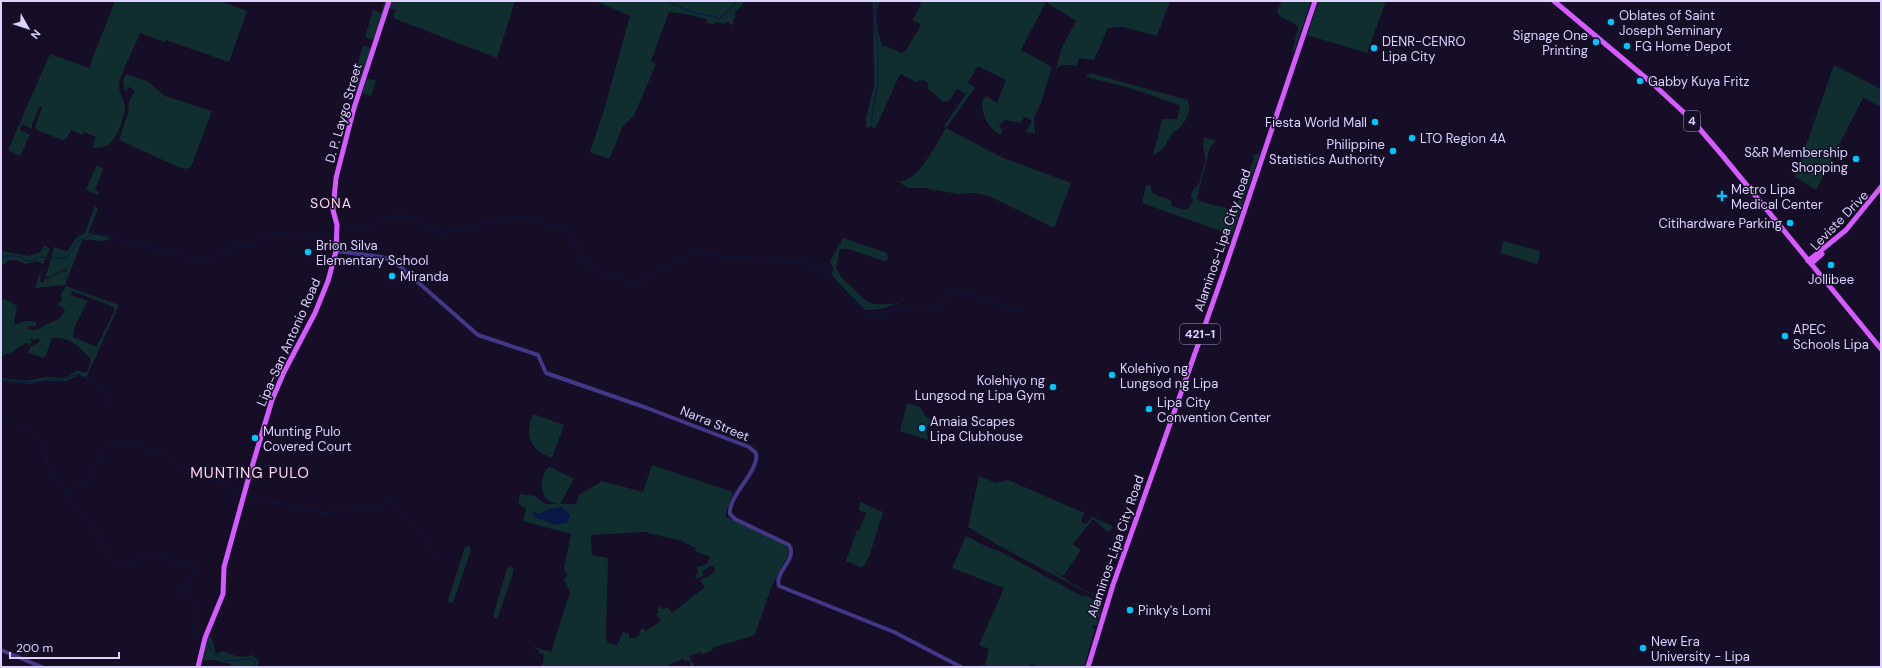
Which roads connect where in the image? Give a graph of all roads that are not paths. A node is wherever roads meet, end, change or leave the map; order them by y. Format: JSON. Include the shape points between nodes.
{"nodes":[{"id":1,"x":389,"y":1,"type":"edge"},
{"id":2,"x":1315,"y":1,"type":"edge"},
{"id":3,"x":1554,"y":1,"type":"edge"},
{"id":4,"x":1881,"y":187,"type":"edge"},
{"id":5,"x":1881,"y":191,"type":"edge"},
{"id":6,"x":337,"y":232,"type":"joint"},
{"id":7,"x":336,"y":251,"type":"junction"},
{"id":8,"x":1810,"y":263,"type":"junction"},
{"id":9,"x":1881,"y":349,"type":"edge"},
{"id":10,"x":1,"y":650,"type":"edge"},
{"id":11,"x":42,"y":667,"type":"edge"},
{"id":12,"x":198,"y":667,"type":"edge"},
{"id":13,"x":961,"y":667,"type":"edge"},
{"id":14,"x":1088,"y":667,"type":"edge"}],
"edges":[{"from":1,"to":6,"type":"main road","name":"D. P. Laygo Street","via":[[344,146],[333,199]]},
{"from":2,"to":14,"type":"main road","name":"Alaminos-Lipa City Road","number":"421-1","via":[[1222,277],[1114,580]]},
{"from":3,"to":8,"type":"main road","number":"4","via":[[1680,109],[1722,155]]},
{"from":4,"to":8,"type":"main road","name":"Leviste Drive","via":[[1846,230]]},
{"from":5,"to":8,"type":"main road","name":"Leviste Drive","via":[[1846,233]]},
{"from":6,"to":7,"type":"main road","name":"Lipa-San Antonio Road"},
{"from":7,"to":12,"type":"main road","name":"Lipa-San Antonio Road","via":[[328,282],[315,313],[272,400],[224,566],[223,594],[205,638]]},
{"from":7,"to":13,"type":"street","name":"Narra Street","via":[[394,262],[478,335],[538,355],[546,373],[749,447],[756,453],[756,458],[747,479],[733,499],[730,514],[735,519],[787,543],[790,547],[791,553],[778,581],[779,586],[894,632]]},
{"from":8,"to":9,"type":"main road","number":"4"},
{"from":10,"to":11,"type":"street"}]}
